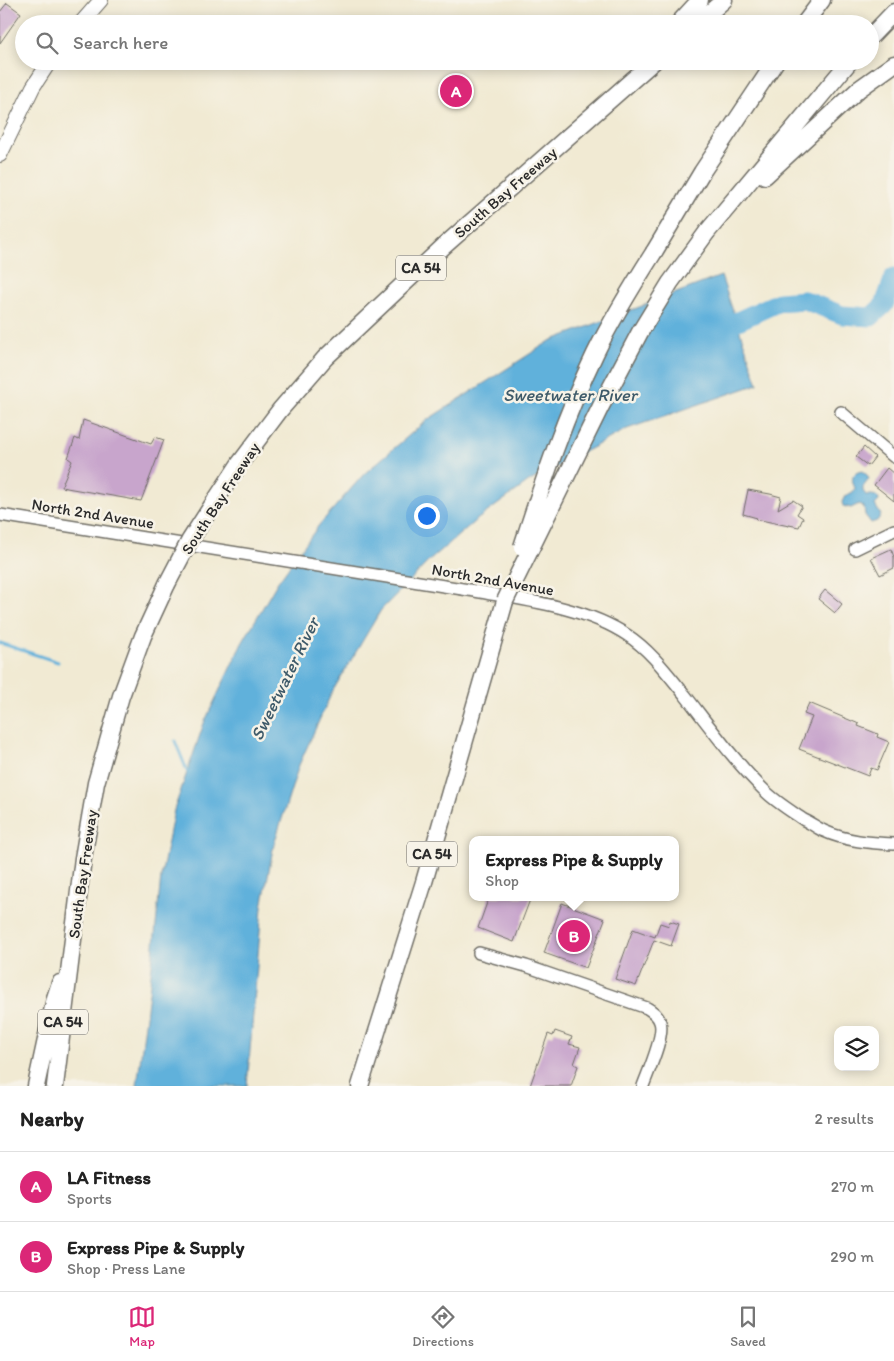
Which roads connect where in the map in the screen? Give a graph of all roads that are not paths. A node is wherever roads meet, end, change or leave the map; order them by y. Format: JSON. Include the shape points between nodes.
{"nodes":[{"id":1,"x":101,"y":0,"type":"edge"},
{"id":2,"x":700,"y":0,"type":"edge"},
{"id":3,"x":724,"y":0,"type":"edge"},
{"id":4,"x":822,"y":0,"type":"edge"},
{"id":5,"x":894,"y":12,"type":"edge"},
{"id":6,"x":88,"y":15,"type":"edge"},
{"id":7,"x":686,"y":15,"type":"edge"},
{"id":8,"x":706,"y":15,"type":"edge"},
{"id":9,"x":811,"y":15,"type":"edge"},
{"id":10,"x":879,"y":28,"type":"edge"},
{"id":11,"x":894,"y":64,"type":"edge"},
{"id":12,"x":44,"y":70,"type":"edge"},
{"id":13,"x":637,"y":70,"type":"edge"},
{"id":14,"x":644,"y":70,"type":"edge"},
{"id":15,"x":770,"y":70,"type":"edge"},
{"id":16,"x":842,"y":70,"type":"edge"},
{"id":17,"x":613,"y":97,"type":"junction"},
{"id":18,"x":0,"y":155,"type":"edge"},
{"id":19,"x":727,"y":208,"type":"junction"},
{"id":20,"x":841,"y":412,"type":"dead end"},
{"id":21,"x":894,"y":458,"type":"edge"},
{"id":22,"x":0,"y":514,"type":"edge"},
{"id":23,"x":894,"y":530,"type":"edge"},
{"id":24,"x":854,"y":549,"type":"dead end"},
{"id":25,"x":505,"y":601,"type":"junction"},
{"id":26,"x":894,"y":844,"type":"edge"},
{"id":27,"x":479,"y":953,"type":"dead end"},
{"id":28,"x":70,"y":958,"type":"junction"},
{"id":29,"x":36,"y":1086,"type":"edge"},
{"id":30,"x":55,"y":1086,"type":"edge"},
{"id":31,"x":360,"y":1086,"type":"edge"},
{"id":32,"x":643,"y":1086,"type":"edge"}],
"edges":[{"from":1,"to":6,"type":"main road"},
{"from":2,"to":7,"type":"highway"},
{"from":3,"to":8,"type":"highway"},
{"from":4,"to":9,"type":"highway"},
{"from":5,"to":10,"type":"highway"},
{"from":11,"to":19,"type":"highway","via":[[859,89]]},
{"from":12,"to":18,"type":"main road"},
{"from":13,"to":17,"type":"highway"},
{"from":14,"to":17,"type":"highway","name":"South Bay Freeway","number":"CA 54"},
{"from":15,"to":25,"type":"highway","number":"CA 54","bridge":true,"via":[[702,172],[595,354],[537,500]]},
{"from":16,"to":19,"type":"highway"},
{"from":17,"to":28,"type":"highway","name":"South Bay Freeway","number":"CA 54","bridge":true,"via":[[444,246],[325,358],[240,463],[190,540],[143,636],[121,696],[96,783]]},
{"from":19,"to":25,"type":"highway","bridge":true,"via":[[670,283],[640,332]]},
{"from":20,"to":21,"type":"street"},
{"from":22,"to":26,"type":"street","name":"North 2nd Avenue","via":[[546,604],[577,613],[628,635],[646,650],[744,770],[781,804],[823,831],[863,842]]},
{"from":23,"to":24,"type":"street"},
{"from":25,"to":31,"type":"highway","number":"CA 54","via":[[424,882]]},
{"from":27,"to":32,"type":"street","via":[[526,966],[655,1013],[661,1034]]},
{"from":28,"to":29,"type":"highway","via":[[54,998]]},
{"from":28,"to":30,"type":"highway","name":"South Bay Freeway","number":"CA 54"}]}
